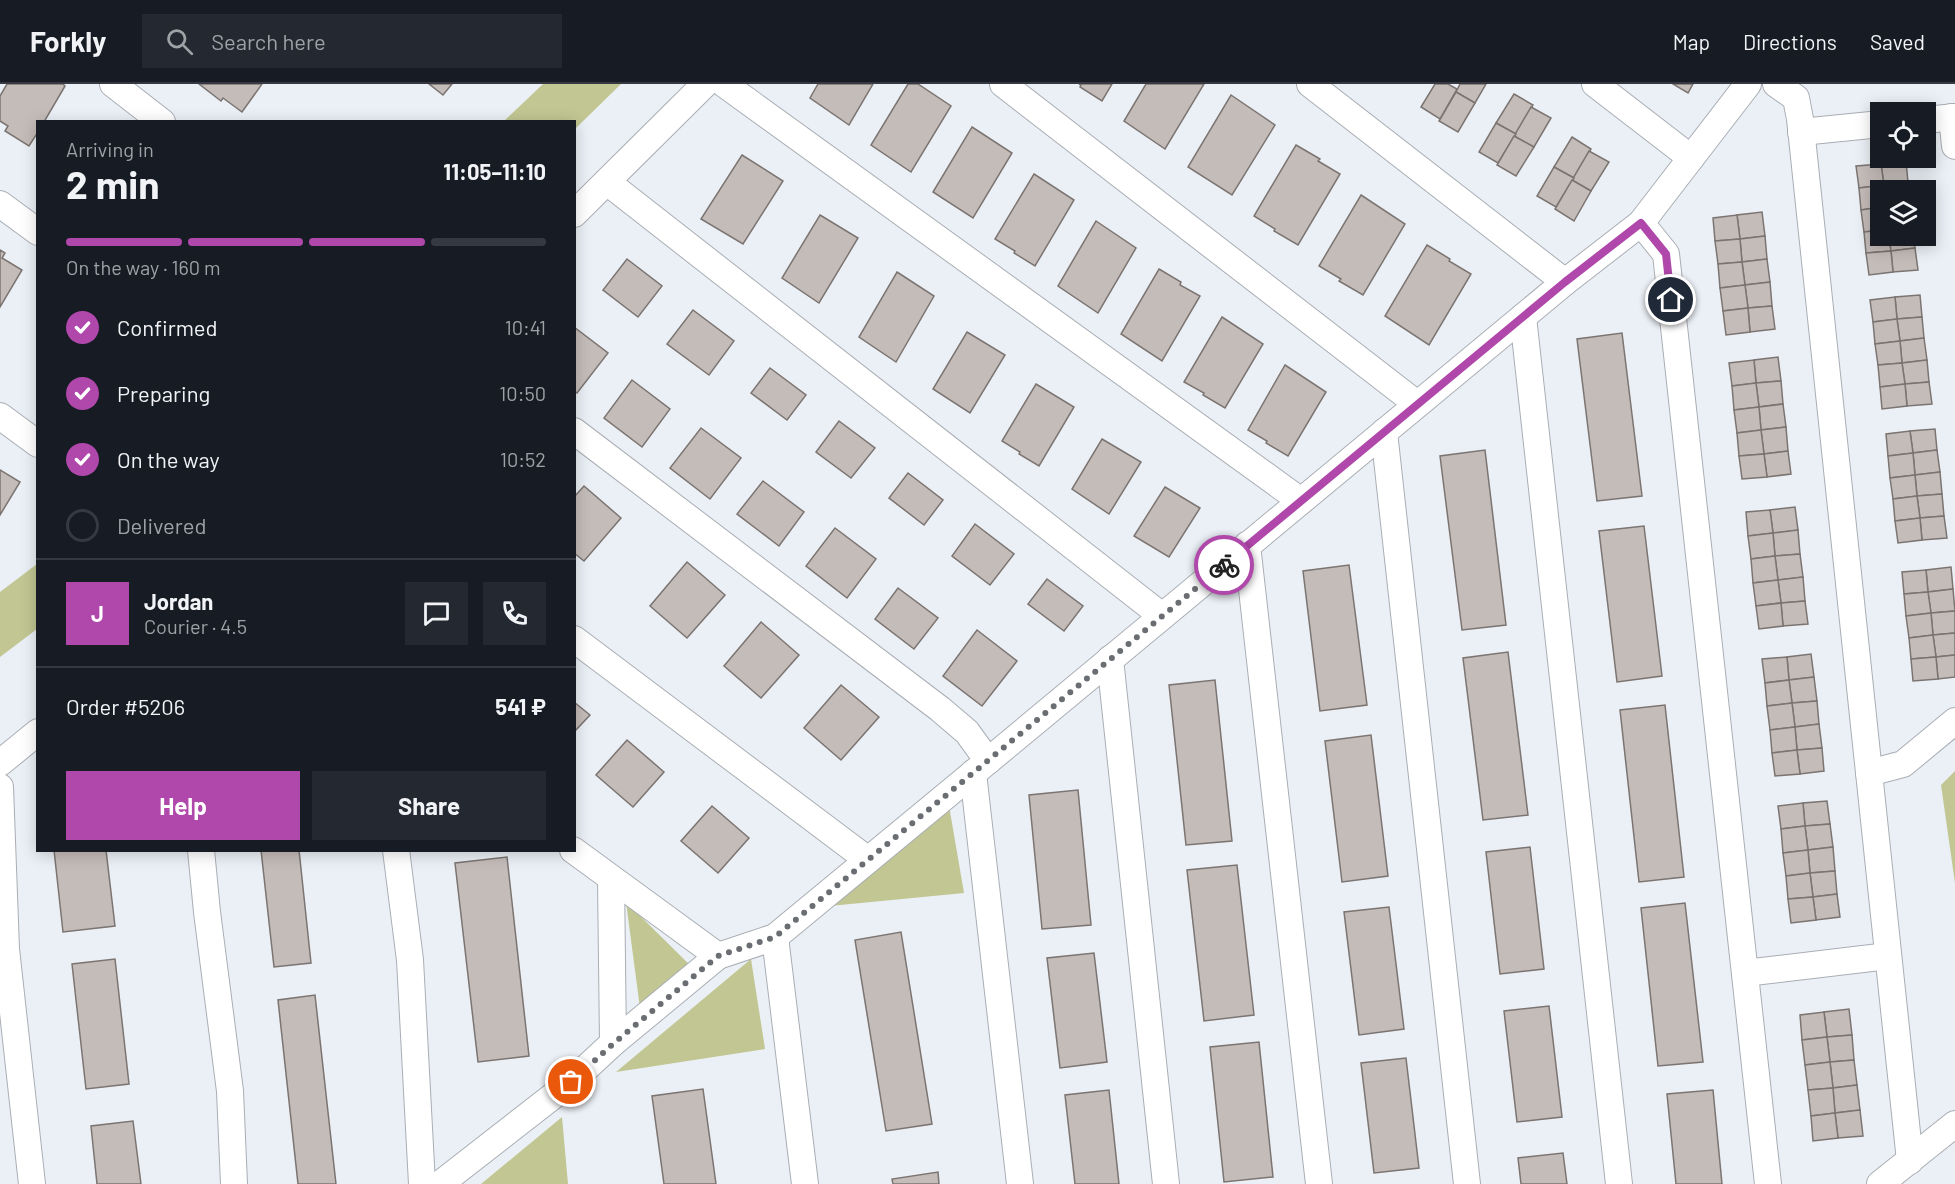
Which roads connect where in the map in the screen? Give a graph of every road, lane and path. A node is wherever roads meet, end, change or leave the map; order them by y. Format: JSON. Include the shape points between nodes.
{"nodes":[{"id":1,"x":113,"y":84,"type":"edge"},
{"id":2,"x":705,"y":84,"type":"edge"},
{"id":3,"x":724,"y":84,"type":"edge"},
{"id":4,"x":1003,"y":84,"type":"edge"},
{"id":5,"x":1310,"y":84,"type":"edge"},
{"id":6,"x":1595,"y":84,"type":"edge"},
{"id":7,"x":1748,"y":84,"type":"edge"},
{"id":8,"x":1776,"y":84,"type":"edge"},
{"id":9,"x":1954,"y":117,"type":"edge"},
{"id":10,"x":1936,"y":119,"type":"edge"},
{"id":11,"x":159,"y":120,"type":"edge"},
{"id":12,"x":1870,"y":125,"type":"edge"},
{"id":13,"x":1801,"y":132,"type":"junction"},
{"id":14,"x":1955,"y":146,"type":"edge"},
{"id":15,"x":1691,"y":158,"type":"junction"},
{"id":16,"x":607,"y":182,"type":"junction"},
{"id":17,"x":0,"y":204,"type":"edge"},
{"id":18,"x":576,"y":212,"type":"edge"},
{"id":19,"x":1641,"y":223,"type":"junction"},
{"id":20,"x":36,"y":231,"type":"edge"},
{"id":21,"x":1565,"y":282,"type":"junction"},
{"id":22,"x":1523,"y":317,"type":"junction"},
{"id":23,"x":1417,"y":404,"type":"junction"},
{"id":24,"x":0,"y":416,"type":"edge"},
{"id":25,"x":1384,"y":432,"type":"junction"},
{"id":26,"x":576,"y":433,"type":"edge"},
{"id":27,"x":36,"y":443,"type":"edge"},
{"id":28,"x":1301,"y":501,"type":"junction"},
{"id":29,"x":1247,"y":545,"type":"junction"},
{"id":30,"x":1162,"y":616,"type":"junction"},
{"id":31,"x":576,"y":641,"type":"edge"},
{"id":32,"x":1110,"y":659,"type":"junction"},
{"id":33,"x":1955,"y":722,"type":"edge"},
{"id":34,"x":36,"y":734,"type":"edge"},
{"id":35,"x":0,"y":763,"type":"edge"},
{"id":36,"x":980,"y":767,"type":"junction"},
{"id":37,"x":1869,"y":773,"type":"junction"},
{"id":38,"x":0,"y":787,"type":"edge"},
{"id":39,"x":201,"y":852,"type":"edge"},
{"id":40,"x":396,"y":852,"type":"edge"},
{"id":41,"x":576,"y":852,"type":"edge"},
{"id":42,"x":868,"y":860,"type":"junction"},
{"id":43,"x":610,"y":879,"type":"junction"},
{"id":44,"x":775,"y":937,"type":"junction"},
{"id":45,"x":718,"y":956,"type":"junction"},
{"id":46,"x":1888,"y":956,"type":"junction"},
{"id":47,"x":1745,"y":973,"type":"junction"},
{"id":48,"x":614,"y":1043,"type":"junction"},
{"id":49,"x":1955,"y":1124,"type":"edge"},
{"id":50,"x":1910,"y":1161,"type":"junction"},
{"id":51,"x":32,"y":1184,"type":"edge"},
{"id":52,"x":234,"y":1184,"type":"edge"},
{"id":53,"x":422,"y":1184,"type":"edge"},
{"id":54,"x":440,"y":1184,"type":"edge"},
{"id":55,"x":805,"y":1184,"type":"edge"},
{"id":56,"x":1020,"y":1184,"type":"edge"},
{"id":57,"x":1166,"y":1184,"type":"edge"},
{"id":58,"x":1319,"y":1184,"type":"edge"},
{"id":59,"x":1467,"y":1184,"type":"edge"},
{"id":60,"x":1619,"y":1184,"type":"edge"},
{"id":61,"x":1768,"y":1184,"type":"edge"},
{"id":62,"x":1880,"y":1184,"type":"edge"}],
"edges":[{"from":1,"to":11,"type":"street"},
{"from":2,"to":16,"type":"street"},
{"from":3,"to":28,"type":"street"},
{"from":4,"to":23,"type":"street"},
{"from":5,"to":21,"type":"street"},
{"from":6,"to":15,"type":"street"},
{"from":7,"to":15,"type":"street"},
{"from":8,"to":13,"type":"street","via":[[1796,98]]},
{"from":9,"to":10,"type":"street"},
{"from":9,"to":14,"type":"street"},
{"from":12,"to":13,"type":"street"},
{"from":13,"to":37,"type":"street"},
{"from":15,"to":19,"type":"street"},
{"from":16,"to":18,"type":"street"},
{"from":16,"to":30,"type":"street"},
{"from":17,"to":20,"type":"street"},
{"from":19,"to":21,"type":"street"},
{"from":19,"to":47,"type":"street","via":[[1666,254]]},
{"from":21,"to":22,"type":"street"},
{"from":22,"to":23,"type":"street"},
{"from":22,"to":60,"type":"street"},
{"from":23,"to":25,"type":"street"},
{"from":24,"to":27,"type":"street"},
{"from":25,"to":28,"type":"street"},
{"from":25,"to":59,"type":"street"},
{"from":26,"to":36,"type":"street","via":[[940,709],[967,732]]},
{"from":28,"to":29,"type":"street"},
{"from":29,"to":30,"type":"street"},
{"from":29,"to":58,"type":"street"},
{"from":30,"to":32,"type":"street"},
{"from":31,"to":42,"type":"street"},
{"from":32,"to":36,"type":"street"},
{"from":32,"to":57,"type":"street"},
{"from":33,"to":37,"type":"street","via":[[1903,764]]},
{"from":34,"to":35,"type":"street"},
{"from":36,"to":42,"type":"street"},
{"from":36,"to":56,"type":"street"},
{"from":37,"to":46,"type":"street"},
{"from":38,"to":51,"type":"street","via":[[6,949]]},
{"from":39,"to":52,"type":"street","via":[[230,1091]]},
{"from":40,"to":53,"type":"street","via":[[410,960]]},
{"from":41,"to":43,"type":"street"},
{"from":42,"to":44,"type":"street"},
{"from":43,"to":45,"type":"street"},
{"from":43,"to":48,"type":"street"},
{"from":44,"to":45,"type":"street"},
{"from":44,"to":55,"type":"street"},
{"from":45,"to":48,"type":"street"},
{"from":46,"to":47,"type":"street"},
{"from":46,"to":50,"type":"street"},
{"from":47,"to":61,"type":"street"},
{"from":48,"to":54,"type":"street","via":[[571,1082]]},
{"from":49,"to":50,"type":"street"},
{"from":50,"to":62,"type":"street"}]}
